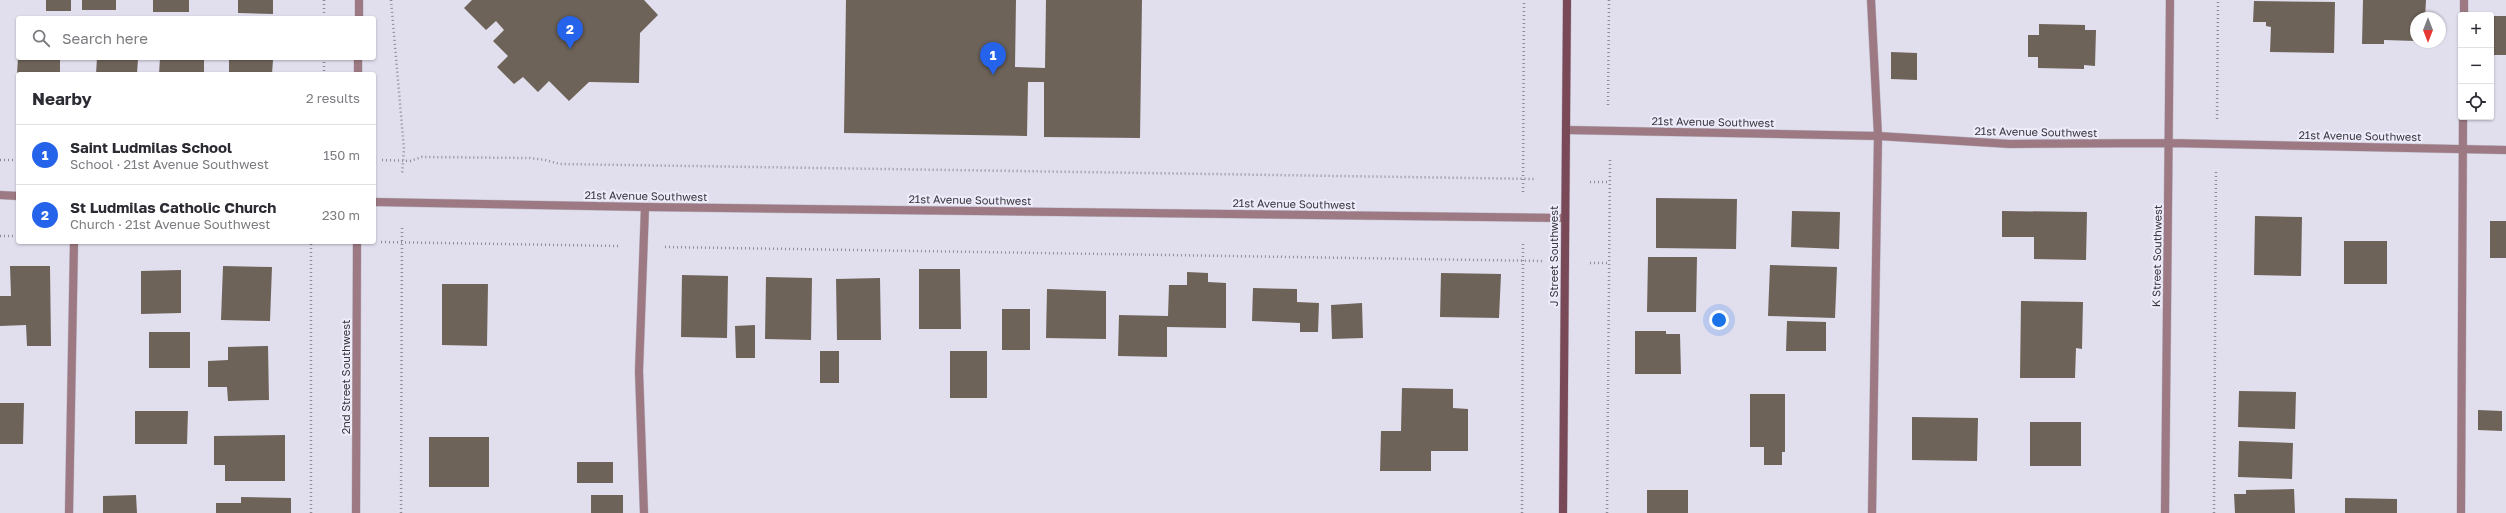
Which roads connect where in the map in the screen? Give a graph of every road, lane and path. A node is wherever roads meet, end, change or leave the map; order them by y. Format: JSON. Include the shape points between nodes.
{"nodes":[{"id":1,"x":324,"y":0,"type":"edge"},
{"id":2,"x":359,"y":0,"type":"edge"},
{"id":3,"x":391,"y":0,"type":"edge"},
{"id":4,"x":1524,"y":0,"type":"edge"},
{"id":5,"x":1567,"y":0,"type":"edge"},
{"id":6,"x":1609,"y":0,"type":"edge"},
{"id":7,"x":1871,"y":0,"type":"edge"},
{"id":8,"x":2170,"y":0,"type":"edge"},
{"id":9,"x":2218,"y":0,"type":"edge"},
{"id":10,"x":2464,"y":0,"type":"edge"},
{"id":11,"x":2464,"y":12,"type":"edge"},
{"id":12,"x":324,"y":16,"type":"edge"},
{"id":13,"x":358,"y":16,"type":"edge"},
{"id":14,"x":324,"y":60,"type":"edge"},
{"id":15,"x":358,"y":60,"type":"edge"},
{"id":16,"x":324,"y":72,"type":"edge"},
{"id":17,"x":358,"y":72,"type":"edge"},
{"id":18,"x":1608,"y":105,"type":"dead end"},
{"id":19,"x":2217,"y":119,"type":"dead end"},
{"id":20,"x":2463,"y":120,"type":"edge"},
{"id":21,"x":1566,"y":130,"type":"junction"},
{"id":22,"x":1878,"y":136,"type":"junction"},
{"id":23,"x":2169,"y":143,"type":"junction"},
{"id":24,"x":2463,"y":150,"type":"junction"},
{"id":25,"x":2506,"y":150,"type":"edge"},
{"id":26,"x":0,"y":160,"type":"edge"},
{"id":27,"x":16,"y":160,"type":"edge"},
{"id":28,"x":382,"y":160,"type":"dead end"},
{"id":29,"x":1610,"y":160,"type":"dead end"},
{"id":30,"x":403,"y":161,"type":"junction"},
{"id":31,"x":2216,"y":169,"type":"dead end"},
{"id":32,"x":402,"y":175,"type":"dead end"},
{"id":33,"x":1523,"y":179,"type":"junction"},
{"id":34,"x":1535,"y":179,"type":"dead end"},
{"id":35,"x":1590,"y":182,"type":"dead end"},
{"id":36,"x":1609,"y":182,"type":"junction"},
{"id":37,"x":1523,"y":192,"type":"dead end"},
{"id":38,"x":0,"y":195,"type":"edge"},
{"id":39,"x":16,"y":196,"type":"edge"},
{"id":40,"x":376,"y":202,"type":"edge"},
{"id":41,"x":645,"y":207,"type":"junction"},
{"id":42,"x":1565,"y":218,"type":"junction"},
{"id":43,"x":402,"y":226,"type":"dead end"},
{"id":44,"x":0,"y":236,"type":"edge"},
{"id":45,"x":16,"y":236,"type":"edge"},
{"id":46,"x":381,"y":242,"type":"dead end"},
{"id":47,"x":402,"y":242,"type":"junction"},
{"id":48,"x":74,"y":244,"type":"edge"},
{"id":49,"x":311,"y":244,"type":"edge"},
{"id":50,"x":357,"y":244,"type":"edge"},
{"id":51,"x":1523,"y":244,"type":"dead end"},
{"id":52,"x":643,"y":246,"type":"junction"},
{"id":53,"x":1523,"y":260,"type":"junction"},
{"id":54,"x":1544,"y":261,"type":"dead end"},
{"id":55,"x":1590,"y":263,"type":"dead end"},
{"id":56,"x":1609,"y":263,"type":"junction"},
{"id":57,"x":69,"y":513,"type":"edge"},
{"id":58,"x":311,"y":513,"type":"edge"},
{"id":59,"x":356,"y":513,"type":"edge"},
{"id":60,"x":401,"y":513,"type":"edge"},
{"id":61,"x":644,"y":513,"type":"edge"},
{"id":62,"x":1522,"y":513,"type":"edge"},
{"id":63,"x":1563,"y":513,"type":"edge"},
{"id":64,"x":1607,"y":513,"type":"edge"},
{"id":65,"x":1872,"y":513,"type":"edge"},
{"id":66,"x":2166,"y":513,"type":"edge"},
{"id":67,"x":2214,"y":513,"type":"edge"},
{"id":68,"x":2461,"y":513,"type":"edge"}],
"edges":[{"from":1,"to":12,"type":"path"},
{"from":2,"to":13,"type":"street"},
{"from":3,"to":30,"type":"path"},
{"from":4,"to":33,"type":"path"},
{"from":5,"to":21,"type":"street","name":"J Street Southwest"},
{"from":6,"to":18,"type":"path"},
{"from":7,"to":22,"type":"street"},
{"from":8,"to":23,"type":"street","name":"K Street Southwest"},
{"from":9,"to":19,"type":"path"},
{"from":10,"to":11,"type":"street"},
{"from":14,"to":16,"type":"path"},
{"from":15,"to":17,"type":"street"},
{"from":20,"to":24,"type":"street"},
{"from":21,"to":22,"type":"street","name":"21st Avenue Southwest"},
{"from":21,"to":42,"type":"street","name":"J Street Southwest"},
{"from":22,"to":23,"type":"street","name":"21st Avenue Southwest","via":[[2010,144]]},
{"from":22,"to":65,"type":"street"},
{"from":23,"to":24,"type":"street","name":"21st Avenue Southwest"},
{"from":23,"to":66,"type":"street","name":"K Street Southwest"},
{"from":24,"to":25,"type":"street","name":"21st Avenue Southwest"},
{"from":24,"to":68,"type":"street"},
{"from":26,"to":27,"type":"path"},
{"from":28,"to":30,"type":"path"},
{"from":29,"to":36,"type":"path"},
{"from":30,"to":32,"type":"path"},
{"from":30,"to":33,"type":"path","via":[[422,157],[530,158],[560,164]]},
{"from":31,"to":67,"type":"path"},
{"from":33,"to":34,"type":"path"},
{"from":33,"to":37,"type":"path"},
{"from":35,"to":36,"type":"path"},
{"from":36,"to":56,"type":"path"},
{"from":38,"to":39,"type":"street"},
{"from":40,"to":41,"type":"street","name":"21st Avenue Southwest"},
{"from":41,"to":42,"type":"street","name":"21st Avenue Southwest"},
{"from":41,"to":52,"type":"street"},
{"from":42,"to":63,"type":"street","name":"J Street Southwest"},
{"from":43,"to":47,"type":"path"},
{"from":44,"to":45,"type":"path"},
{"from":46,"to":47,"type":"path"},
{"from":47,"to":52,"type":"path"},
{"from":47,"to":60,"type":"path"},
{"from":48,"to":57,"type":"street"},
{"from":49,"to":58,"type":"path"},
{"from":50,"to":59,"type":"street","name":"2nd Street Southwest"},
{"from":51,"to":53,"type":"path"},
{"from":52,"to":53,"type":"path"},
{"from":52,"to":61,"type":"street","via":[[639,371]]},
{"from":53,"to":54,"type":"path"},
{"from":53,"to":62,"type":"path"},
{"from":55,"to":56,"type":"path"},
{"from":56,"to":64,"type":"path"}]}
